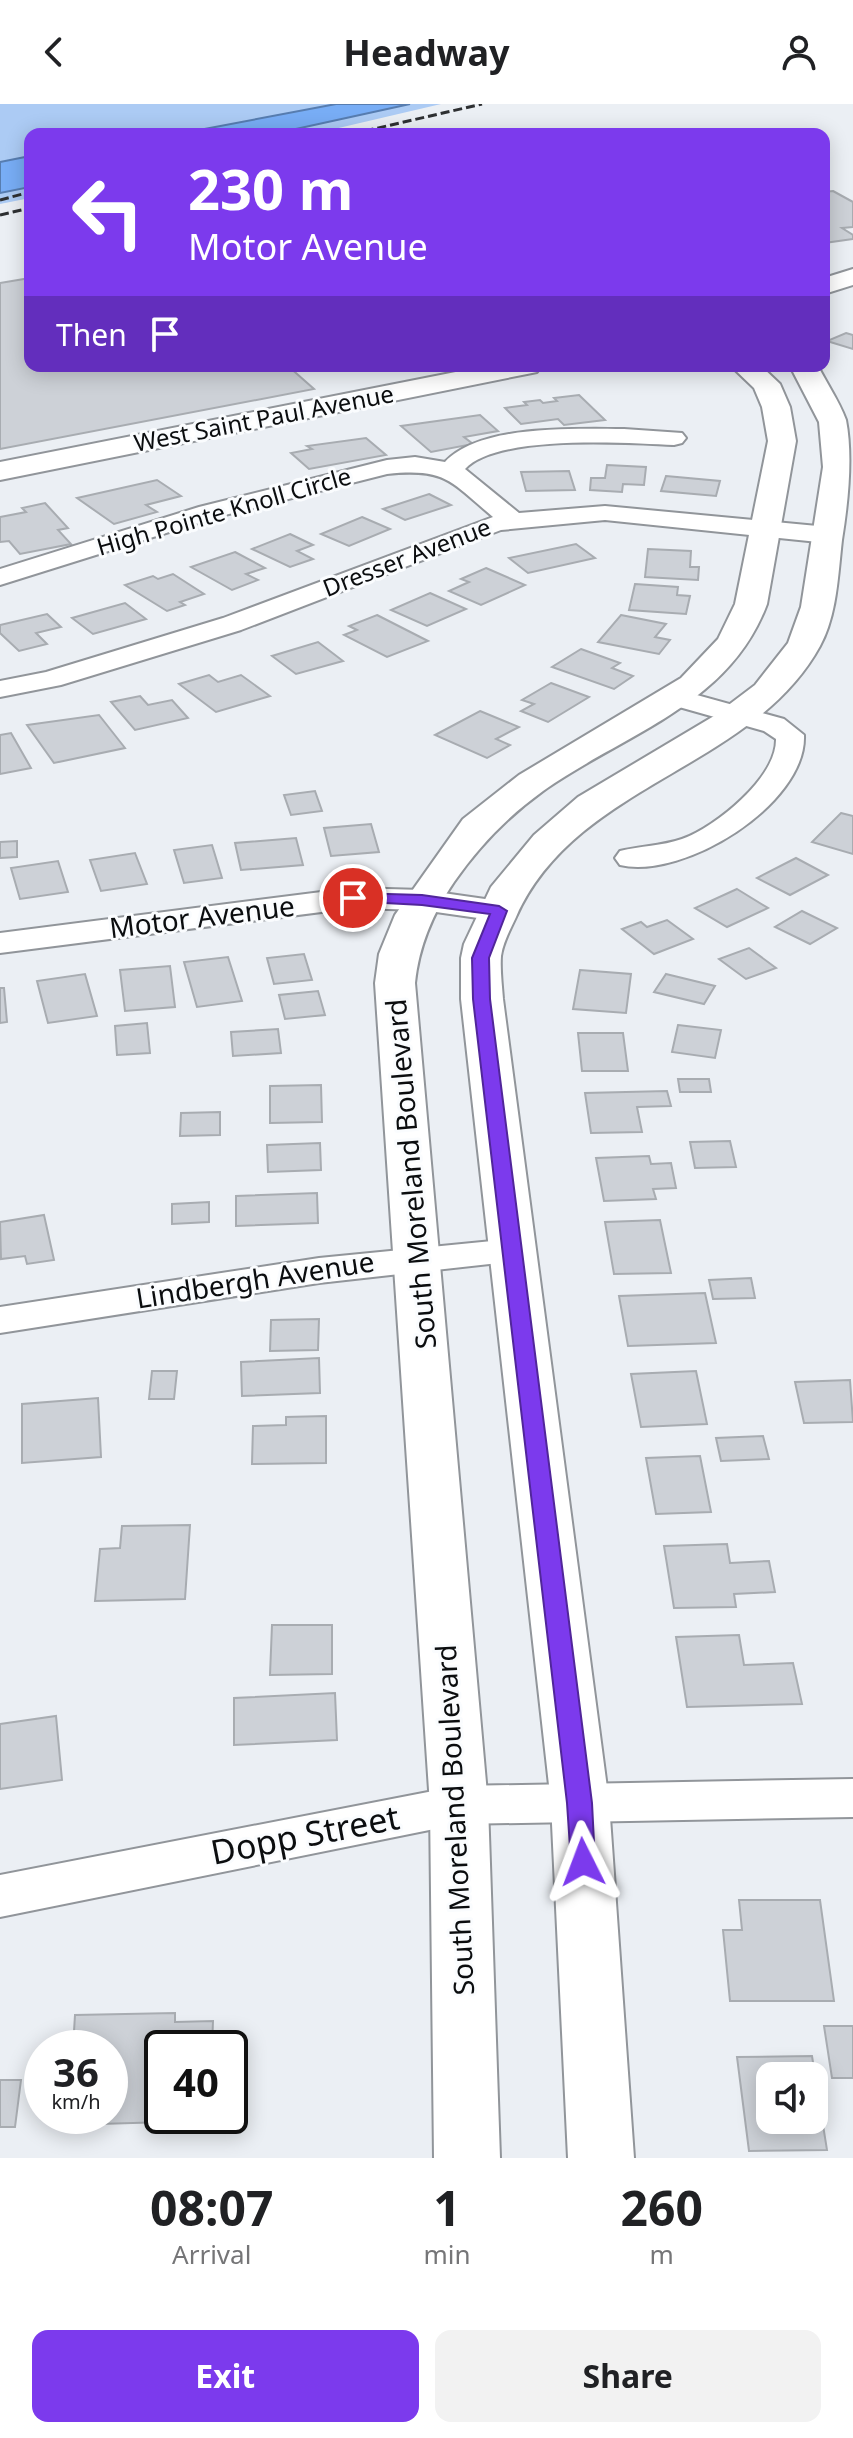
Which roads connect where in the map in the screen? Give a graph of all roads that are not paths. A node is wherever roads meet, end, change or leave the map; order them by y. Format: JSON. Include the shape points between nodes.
{"nodes":[{"id":1,"x":853,"y":277,"type":"edge"},
{"id":2,"x":830,"y":284,"type":"edge"},
{"id":3,"x":497,"y":372,"type":"edge"},
{"id":4,"x":754,"y":372,"type":"edge"},
{"id":5,"x":812,"y":379,"type":"edge"},
{"id":6,"x":770,"y":394,"type":"junction"},
{"id":7,"x":674,"y":438,"type":"dead end"},
{"id":8,"x":451,"y":470,"type":"junction"},
{"id":9,"x":0,"y":471,"type":"edge"},
{"id":10,"x":513,"y":521,"type":"junction"},
{"id":11,"x":765,"y":529,"type":"junction"},
{"id":12,"x":828,"y":535,"type":"junction"},
{"id":13,"x":0,"y":577,"type":"edge"},
{"id":14,"x":0,"y":689,"type":"edge"},
{"id":15,"x":675,"y":697,"type":"junction"},
{"id":16,"x":738,"y":714,"type":"junction"},
{"id":17,"x":631,"y":858,"type":"dead end"},
{"id":18,"x":422,"y":900,"type":"junction"},
{"id":19,"x":499,"y":911,"type":"junction"},
{"id":20,"x":0,"y":943,"type":"edge"},
{"id":21,"x":512,"y":1251,"type":"junction"},
{"id":22,"x":419,"y":1256,"type":"junction"},
{"id":23,"x":0,"y":1320,"type":"edge"},
{"id":24,"x":853,"y":1798,"type":"edge"},
{"id":25,"x":580,"y":1803,"type":"junction"},
{"id":26,"x":459,"y":1805,"type":"junction"},
{"id":27,"x":0,"y":1896,"type":"edge"},
{"id":28,"x":467,"y":2158,"type":"edge"},
{"id":29,"x":601,"y":2158,"type":"edge"}],
"edges":[{"from":1,"to":2,"type":"street"},
{"from":3,"to":9,"type":"street","name":"West Saint Paul Avenue"},
{"from":4,"to":6,"type":"street","name":"South Moreland Boulevard"},
{"from":5,"to":6,"type":"street"},
{"from":5,"to":12,"type":"street","via":[[833,422],[837,448]]},
{"from":6,"to":11,"type":"street","name":"South Moreland Boulevard","via":[[782,441]]},
{"from":7,"to":8,"type":"street","via":[[565,436],[505,444],[470,451]]},
{"from":8,"to":10,"type":"street"},
{"from":8,"to":13,"type":"street","name":"High Pointe Knoll Circle","via":[[415,464],[387,467],[208,512]]},
{"from":10,"to":11,"type":"street","name":"Dresser Avenue","via":[[605,513]]},
{"from":10,"to":14,"type":"street","name":"Dresser Avenue","via":[[232,624],[51,679]]},
{"from":11,"to":12,"type":"street","name":"Dresser Avenue"},
{"from":11,"to":15,"type":"street","name":"South Moreland Boulevard","via":[[743,628],[709,672]]},
{"from":12,"to":16,"type":"street","via":[[817,607],[804,645],[781,677]]},
{"from":15,"to":16,"type":"street"},
{"from":15,"to":18,"type":"street","name":"South Moreland Boulevard","via":[[527,786],[483,820]]},
{"from":16,"to":17,"type":"street","via":[[790,735],[790,754],[782,769],[757,800],[717,833],[693,846]]},
{"from":16,"to":19,"type":"street","via":[[569,823],[510,887]]},
{"from":18,"to":19,"type":"street","name":"Motor Avenue"},
{"from":18,"to":20,"type":"street","name":"Motor Avenue","via":[[353,898]]},
{"from":18,"to":22,"type":"street","name":"South Moreland Boulevard","via":[[396,959],[395,983]]},
{"from":19,"to":21,"type":"street","via":[[481,958],[482,999]]},
{"from":21,"to":22,"type":"street","name":"Lindbergh Avenue"},
{"from":21,"to":25,"type":"street"},
{"from":22,"to":23,"type":"street","name":"Lindbergh Avenue"},
{"from":22,"to":26,"type":"street","name":"South Moreland Boulevard"},
{"from":24,"to":25,"type":"street","name":"Dopp Street"},
{"from":25,"to":26,"type":"street","name":"Dopp Street"},
{"from":25,"to":29,"type":"street"},
{"from":26,"to":27,"type":"street","name":"Dopp Street"},
{"from":26,"to":28,"type":"street","name":"South Moreland Boulevard"}]}
